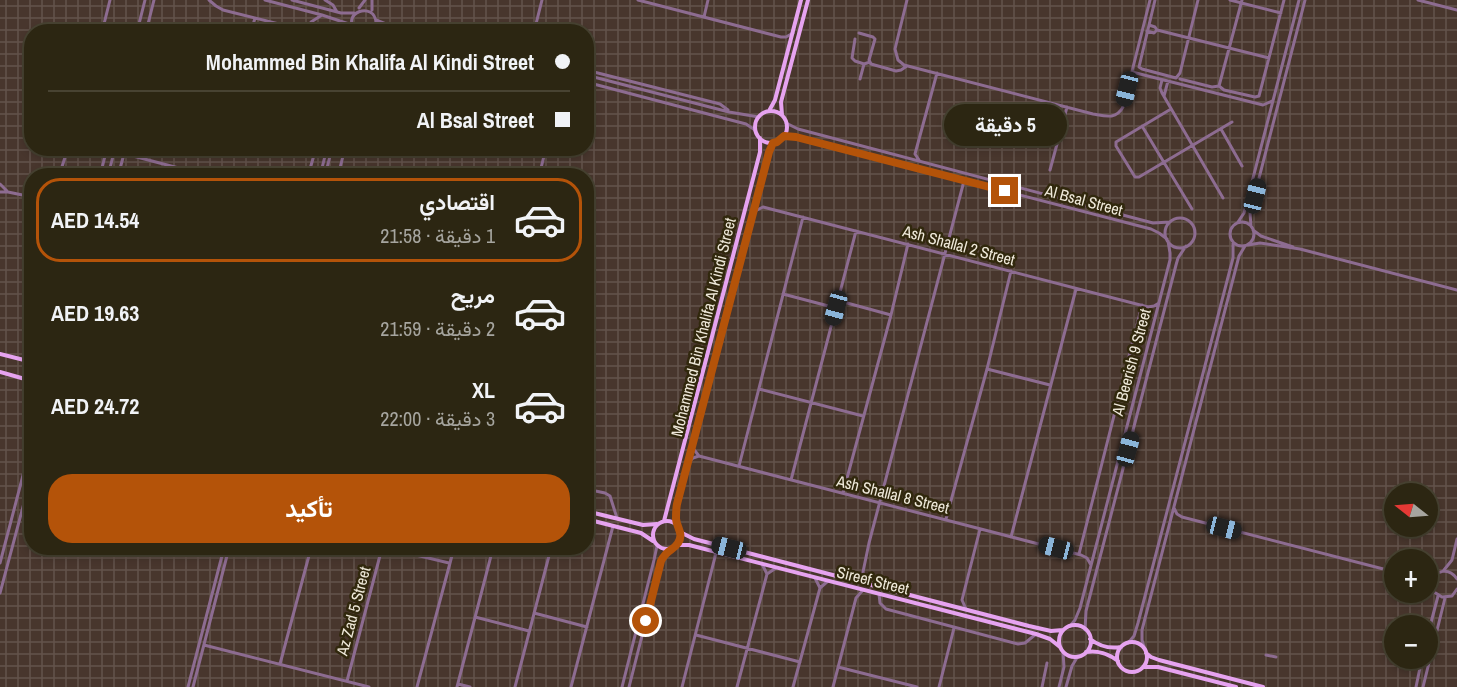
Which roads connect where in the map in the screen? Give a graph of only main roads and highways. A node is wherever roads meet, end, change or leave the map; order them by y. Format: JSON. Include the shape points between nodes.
{"nodes":[{"id":1,"x":801,"y":0,"type":"edge"},
{"id":2,"x":808,"y":0,"type":"edge"},
{"id":3,"x":769,"y":111,"type":"junction"},
{"id":4,"x":782,"y":115,"type":"junction"},
{"id":5,"x":760,"y":138,"type":"junction"},
{"id":6,"x":773,"y":143,"type":"junction"},
{"id":7,"x":0,"y":354,"type":"edge"},
{"id":8,"x":24,"y":360,"type":"edge"},
{"id":9,"x":0,"y":372,"type":"edge"},
{"id":10,"x":24,"y":379,"type":"edge"},
{"id":11,"x":594,"y":513,"type":"edge"},
{"id":12,"x":594,"y":521,"type":"edge"},
{"id":13,"x":664,"y":521,"type":"junction"},
{"id":14,"x":658,"y":524,"type":"junction"},
{"id":15,"x":677,"y":525,"type":"junction"},
{"id":16,"x":680,"y":531,"type":"junction"},
{"id":17,"x":653,"y":541,"type":"junction"},
{"id":18,"x":677,"y":545,"type":"junction"},
{"id":19,"x":1063,"y":630,"type":"junction"},
{"id":20,"x":1090,"y":639,"type":"junction"},
{"id":21,"x":1060,"y":647,"type":"junction"},
{"id":22,"x":1121,"y":647,"type":"junction"},
{"id":23,"x":1145,"y":651,"type":"junction"},
{"id":24,"x":1086,"y":652,"type":"junction"},
{"id":25,"x":1118,"y":661,"type":"junction"},
{"id":26,"x":1143,"y":668,"type":"junction"},
{"id":27,"x":1236,"y":687,"type":"edge"},
{"id":28,"x":1263,"y":687,"type":"edge"}],
"edges":[{"from":1,"to":3,"type":"main road"},
{"from":2,"to":4,"type":"main road","via":[[781,102]]},
{"from":3,"to":4,"type":"main road"},
{"from":3,"to":5,"type":"main road","via":[[756,121],[755,130]]},
{"from":4,"to":6,"type":"main road","via":[[787,127],[784,136]]},
{"from":5,"to":6,"type":"main road"},
{"from":5,"to":13,"type":"main road","name":"Mohammed Bin Khalifa Al Kindi Street","via":[[758,162]]},
{"from":6,"to":15,"type":"main road","name":"Mohammed Bin Khalifa Al Kindi Street","via":[[677,504]]},
{"from":7,"to":8,"type":"main road"},
{"from":9,"to":10,"type":"main road"},
{"from":11,"to":14,"type":"main road","via":[[643,525]]},
{"from":12,"to":17,"type":"main road","via":[[640,533]]},
{"from":13,"to":14,"type":"main road"},
{"from":13,"to":15,"type":"main road"},
{"from":14,"to":17,"type":"main road"},
{"from":15,"to":16,"type":"main road"},
{"from":16,"to":18,"type":"main road"},
{"from":16,"to":19,"type":"main road","name":"Sireef Street","via":[[694,539],[867,584],[1047,630]]},
{"from":17,"to":18,"type":"main road","via":[[665,549]]},
{"from":18,"to":21,"type":"main road","name":"Sireef Street","via":[[1036,634]]},
{"from":19,"to":20,"type":"main road","via":[[1078,626],[1086,630]]},
{"from":19,"to":21,"type":"main road"},
{"from":20,"to":22,"type":"main road","via":[[1096,644]]},
{"from":20,"to":24,"type":"main road"},
{"from":21,"to":24,"type":"main road","via":[[1073,657]]},
{"from":22,"to":23,"type":"main road","via":[[1139,644]]},
{"from":22,"to":25,"type":"main road"},
{"from":23,"to":26,"type":"main road"},
{"from":23,"to":28,"type":"main road","via":[[1159,660]]},
{"from":24,"to":25,"type":"main road"},
{"from":25,"to":26,"type":"main road","via":[[1129,672]]},
{"from":26,"to":27,"type":"main road","via":[[1158,667]]}]}
